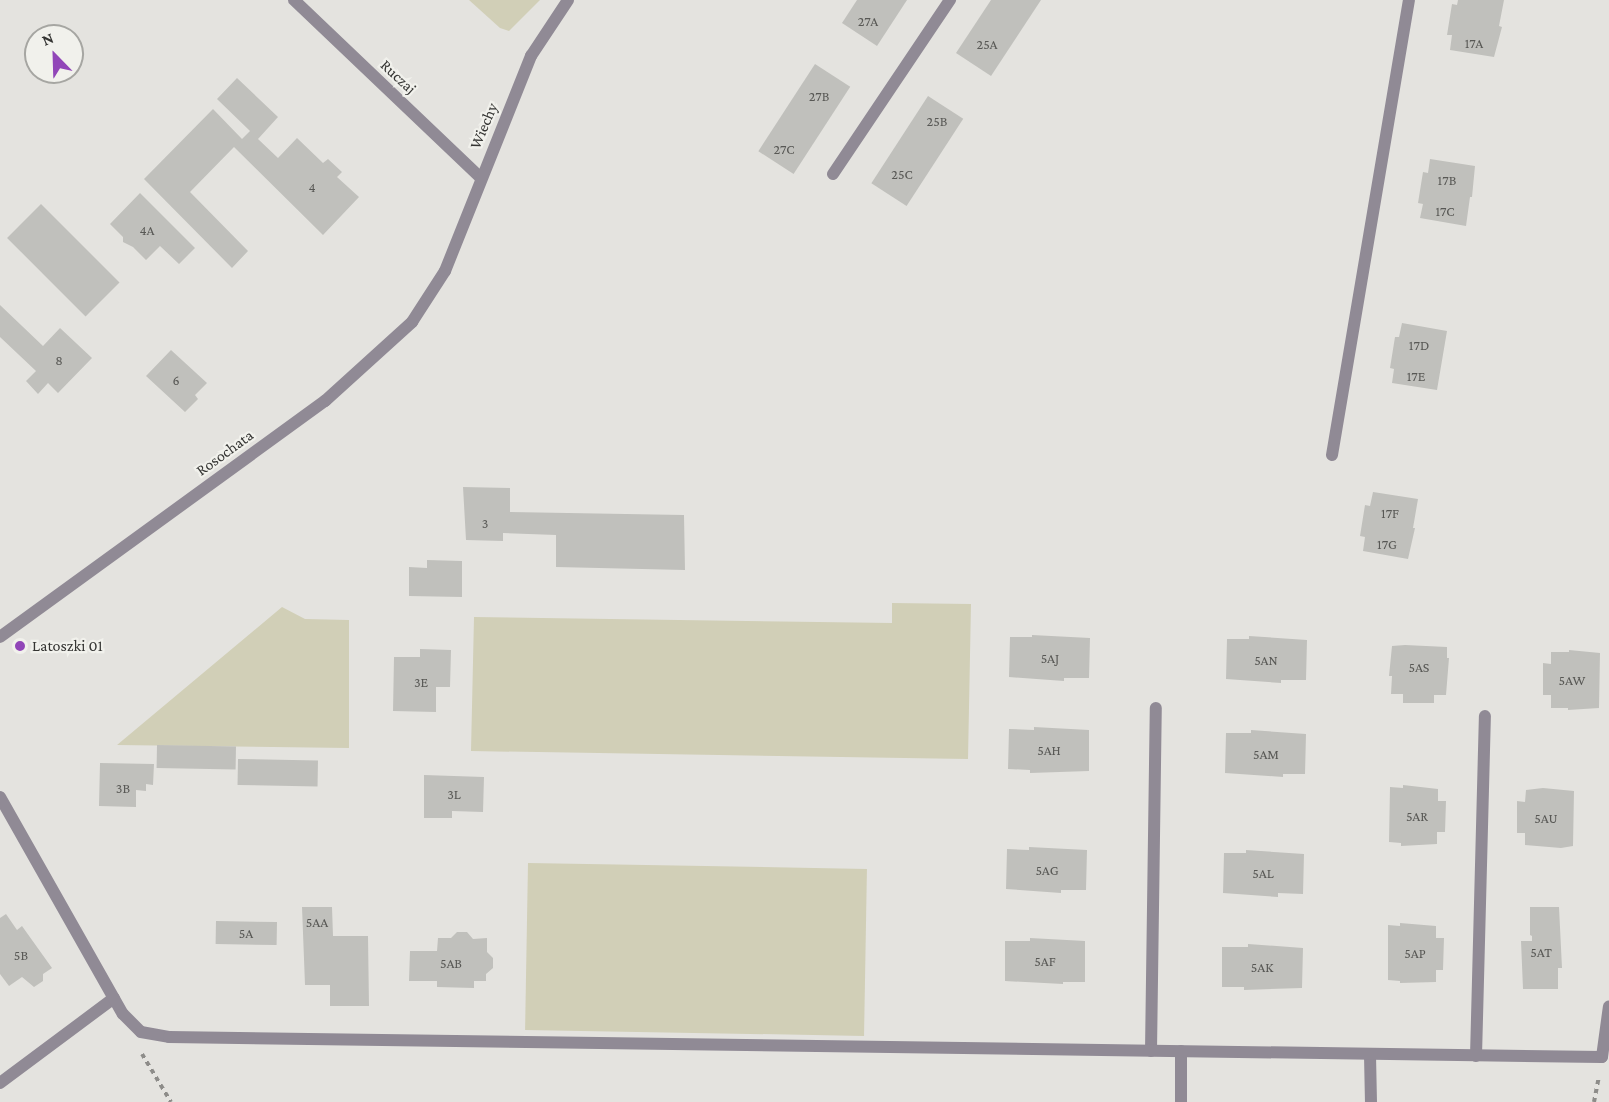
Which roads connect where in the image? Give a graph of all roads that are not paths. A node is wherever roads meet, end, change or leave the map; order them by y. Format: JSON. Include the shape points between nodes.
{"nodes":[{"id":1,"x":294,"y":0,"type":"edge"},
{"id":2,"x":568,"y":0,"type":"edge"},
{"id":3,"x":950,"y":0,"type":"edge"},
{"id":4,"x":1409,"y":0,"type":"edge"},
{"id":5,"x":833,"y":174,"type":"dead end"},
{"id":6,"x":480,"y":177,"type":"junction"},
{"id":7,"x":445,"y":271,"type":"joint"},
{"id":8,"x":1332,"y":455,"type":"dead end"},
{"id":9,"x":0,"y":637,"type":"edge"},
{"id":10,"x":1156,"y":708,"type":"dead end"},
{"id":11,"x":1485,"y":716,"type":"dead end"},
{"id":12,"x":0,"y":797,"type":"edge"},
{"id":13,"x":114,"y":998,"type":"junction"},
{"id":14,"x":1609,"y":1006,"type":"edge"},
{"id":15,"x":1151,"y":1051,"type":"junction"},
{"id":16,"x":1181,"y":1051,"type":"junction"},
{"id":17,"x":1370,"y":1055,"type":"junction"},
{"id":18,"x":1476,"y":1056,"type":"junction"},
{"id":19,"x":0,"y":1083,"type":"edge"},
{"id":20,"x":1181,"y":1102,"type":"edge"},
{"id":21,"x":1371,"y":1102,"type":"edge"}],
"edges":[{"from":1,"to":6,"type":"street","name":"Ruczaj"},
{"from":2,"to":6,"type":"street","name":"Wiechy","via":[[531,56]]},
{"from":3,"to":5,"type":"street"},
{"from":4,"to":8,"type":"street"},
{"from":6,"to":7,"type":"street","name":"Wiechy"},
{"from":7,"to":9,"type":"street","name":"Rosochata","via":[[412,322],[325,401]]},
{"from":10,"to":15,"type":"street"},
{"from":11,"to":18,"type":"street"},
{"from":12,"to":13,"type":"street"},
{"from":13,"to":15,"type":"street","via":[[136,1028],[149,1035],[180,1038]]},
{"from":13,"to":19,"type":"street"},
{"from":14,"to":18,"type":"street","via":[[1602,1057]]},
{"from":15,"to":16,"type":"street"},
{"from":16,"to":17,"type":"street"},
{"from":16,"to":20,"type":"street"},
{"from":17,"to":18,"type":"street"},
{"from":17,"to":21,"type":"street"}]}
